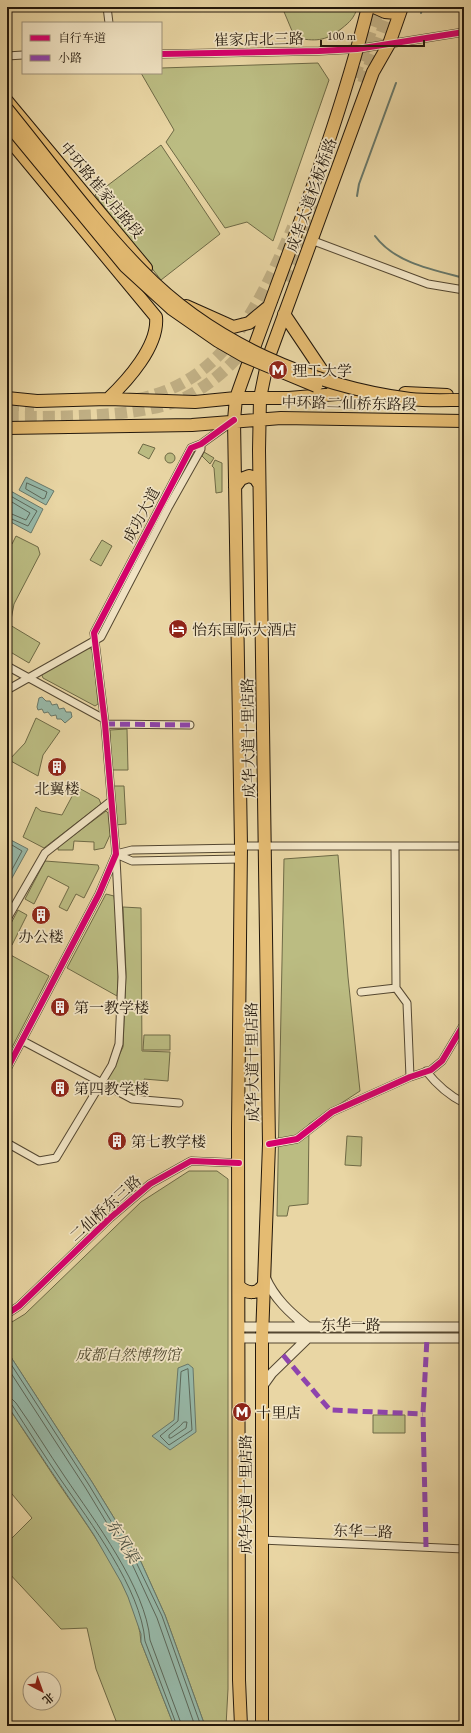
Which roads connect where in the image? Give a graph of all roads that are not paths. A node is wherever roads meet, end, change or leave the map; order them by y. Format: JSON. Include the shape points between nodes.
{"nodes":[{"id":1,"x":107,"y":7,"type":"edge"},
{"id":2,"x":368,"y":7,"type":"edge"},
{"id":3,"x":374,"y":7,"type":"edge"},
{"id":4,"x":401,"y":7,"type":"edge"},
{"id":5,"x":108,"y":22,"type":"edge"},
{"id":6,"x":464,"y":32,"type":"edge"},
{"id":7,"x":389,"y":44,"type":"junction"},
{"id":8,"x":357,"y":49,"type":"junction"},
{"id":9,"x":162,"y":54,"type":"edge"},
{"id":10,"x":22,"y":55,"type":"edge"},
{"id":11,"x":7,"y":56,"type":"edge"},
{"id":12,"x":7,"y":101,"type":"edge"},
{"id":13,"x":7,"y":109,"type":"edge"},
{"id":14,"x":7,"y":124,"type":"edge"},
{"id":15,"x":7,"y":137,"type":"edge"},
{"id":16,"x":311,"y":240,"type":"junction"},
{"id":17,"x":464,"y":290,"type":"edge"},
{"id":18,"x":268,"y":307,"type":"junction"},
{"id":19,"x":284,"y":314,"type":"junction"},
{"id":20,"x":351,"y":392,"type":"junction"},
{"id":21,"x":464,"y":395,"type":"edge"},
{"id":22,"x":7,"y":398,"type":"edge"},
{"id":23,"x":236,"y":398,"type":"junction"},
{"id":24,"x":260,"y":398,"type":"junction"},
{"id":25,"x":108,"y":399,"type":"junction"},
{"id":26,"x":464,"y":400,"type":"edge"},
{"id":27,"x":37,"y":401,"type":"junction"},
{"id":28,"x":7,"y":402,"type":"edge"},
{"id":29,"x":464,"y":409,"type":"edge"},
{"id":30,"x":259,"y":419,"type":"junction"},
{"id":31,"x":234,"y":420,"type":"junction"},
{"id":32,"x":464,"y":421,"type":"edge"},
{"id":33,"x":7,"y":422,"type":"edge"},
{"id":34,"x":32,"y":427,"type":"junction"},
{"id":35,"x":7,"y":428,"type":"edge"},
{"id":36,"x":259,"y":484,"type":"junction"},
{"id":37,"x":235,"y":487,"type":"junction"},
{"id":38,"x":95,"y":640,"type":"junction"},
{"id":39,"x":7,"y":666,"type":"edge"},
{"id":40,"x":28,"y":677,"type":"junction"},
{"id":41,"x":7,"y":690,"type":"edge"},
{"id":42,"x":104,"y":721,"type":"junction"},
{"id":43,"x":190,"y":725,"type":"dead end"},
{"id":44,"x":111,"y":801,"type":"junction"},
{"id":45,"x":266,"y":846,"type":"junction"},
{"id":46,"x":395,"y":846,"type":"junction"},
{"id":47,"x":464,"y":846,"type":"edge"},
{"id":48,"x":241,"y":851,"type":"junction"},
{"id":49,"x":116,"y":854,"type":"junction"},
{"id":50,"x":7,"y":919,"type":"edge"},
{"id":51,"x":396,"y":988,"type":"junction"},
{"id":52,"x":361,"y":992,"type":"dead end"},
{"id":53,"x":464,"y":1024,"type":"edge"},
{"id":54,"x":23,"y":1041,"type":"junction"},
{"id":55,"x":7,"y":1070,"type":"edge"},
{"id":56,"x":426,"y":1071,"type":"junction"},
{"id":57,"x":410,"y":1077,"type":"junction"},
{"id":58,"x":102,"y":1083,"type":"junction"},
{"id":59,"x":179,"y":1103,"type":"dead end"},
{"id":60,"x":464,"y":1103,"type":"edge"},
{"id":61,"x":7,"y":1143,"type":"edge"},
{"id":62,"x":269,"y":1144,"type":"junction"},
{"id":63,"x":238,"y":1163,"type":"junction"},
{"id":64,"x":265,"y":1280,"type":"junction"},
{"id":65,"x":239,"y":1286,"type":"junction"},
{"id":66,"x":7,"y":1314,"type":"edge"},
{"id":67,"x":308,"y":1327,"type":"junction"},
{"id":68,"x":464,"y":1327,"type":"edge"},
{"id":69,"x":239,"y":1332,"type":"junction"},
{"id":70,"x":262,"y":1332,"type":"junction"},
{"id":71,"x":308,"y":1338,"type":"junction"},
{"id":72,"x":464,"y":1338,"type":"edge"},
{"id":73,"x":262,"y":1387,"type":"junction"},
{"id":74,"x":261,"y":1540,"type":"junction"},
{"id":75,"x":464,"y":1549,"type":"edge"},
{"id":76,"x":241,"y":1726,"type":"edge"},
{"id":77,"x":262,"y":1726,"type":"edge"}],
"edges":[{"from":1,"to":5,"type":"street"},
{"from":2,"to":8,"type":"main road","name":"成华大道杉板桥路"},
{"from":3,"to":4,"type":"main road","via":[[396,13]]},
{"from":4,"to":7,"type":"main road","name":"成华大道杉板桥路"},
{"from":6,"to":7,"type":"street","name":"崔家店北三路"},
{"from":7,"to":8,"type":"street","name":"崔家店北三路"},
{"from":7,"to":16,"type":"main road","name":"成华大道杉板桥路","via":[[374,72]]},
{"from":8,"to":9,"type":"street","name":"崔家店北三路"},
{"from":8,"to":18,"type":"main road","name":"成华大道杉板桥路","via":[[302,215]]},
{"from":10,"to":11,"type":"street"},
{"from":12,"to":18,"type":"main road","name":"中环路崔家店路段","via":[[161,287],[173,298],[187,307],[233,326],[249,323]]},
{"from":13,"to":26,"type":"main road","bridge":true,"via":[[134,262],[165,292],[199,319],[239,343],[313,377],[351,388],[410,399]]},
{"from":14,"to":29,"type":"main road","bridge":true,"via":[[125,266],[172,309],[218,341],[244,356],[309,384],[356,397],[393,404]]},
{"from":15,"to":25,"type":"main road","via":[[156,317],[157,326],[140,363]]},
{"from":16,"to":17,"type":"street","via":[[428,284]]},
{"from":16,"to":19,"type":"main road","name":"成华大道杉板桥路"},
{"from":18,"to":23,"type":"main road","name":"成华大道杉板桥路"},
{"from":19,"to":20,"type":"main road","via":[[332,385]]},
{"from":19,"to":24,"type":"main road","name":"成华大道杉板桥路","via":[[268,359]]},
{"from":20,"to":21,"type":"main road","name":"中环路二仙桥东路段"},
{"from":20,"to":24,"type":"main road","name":"中环路二仙桥东路段"},
{"from":22,"to":27,"type":"main road"},
{"from":23,"to":24,"type":"main road","name":"中环路二仙桥东路段"},
{"from":23,"to":25,"type":"main road","name":"中环路二仙桥东路段","via":[[195,402]]},
{"from":23,"to":31,"type":"main road","name":"成华大道十里店路"},
{"from":24,"to":30,"type":"main road","name":"成华大道十里店路"},
{"from":25,"to":27,"type":"main road","name":"中环路二仙桥东路段"},
{"from":27,"to":28,"type":"main road"},
{"from":30,"to":31,"type":"main road","name":"中环路二仙桥东路段"},
{"from":30,"to":32,"type":"main road","name":"中环路二仙桥东路段"},
{"from":30,"to":36,"type":"main road","name":"成华大道十里店路"},
{"from":31,"to":34,"type":"main road","name":"中环路二仙桥东路段","via":[[192,425]]},
{"from":31,"to":37,"type":"main road","name":"成华大道十里店路"},
{"from":31,"to":38,"type":"street","name":"成功大道","via":[[201,444],[201,449],[101,637]]},
{"from":33,"to":34,"type":"main road"},
{"from":34,"to":35,"type":"main road"},
{"from":36,"to":37,"type":"main road","via":[[255,478],[249,476],[241,479]]},
{"from":36,"to":45,"type":"main road","name":"成华大道十里店路"},
{"from":37,"to":48,"type":"main road","name":"成华大道十里店路"},
{"from":38,"to":40,"type":"street"},
{"from":38,"to":42,"type":"street"},
{"from":39,"to":40,"type":"street"},
{"from":40,"to":41,"type":"street"},
{"from":40,"to":42,"type":"street"},
{"from":42,"to":43,"type":"street"},
{"from":42,"to":44,"type":"street"},
{"from":44,"to":49,"type":"street"},
{"from":44,"to":50,"type":"street","via":[[45,853]]},
{"from":45,"to":46,"type":"street"},
{"from":45,"to":48,"type":"street"},
{"from":45,"to":62,"type":"main road","name":"成华大道十里店路"},
{"from":46,"to":47,"type":"street"},
{"from":46,"to":51,"type":"street"},
{"from":48,"to":49,"type":"street","via":[[132,850]]},
{"from":48,"to":49,"type":"street","via":[[132,861]]},
{"from":48,"to":63,"type":"main road","name":"成华大道十里店路"},
{"from":49,"to":54,"type":"street","via":[[99,894]]},
{"from":49,"to":58,"type":"street","via":[[122,977],[119,1044]]},
{"from":51,"to":52,"type":"street"},
{"from":51,"to":57,"type":"street","via":[[407,1003]]},
{"from":53,"to":56,"type":"street","via":[[442,1061]]},
{"from":54,"to":55,"type":"street"},
{"from":54,"to":58,"type":"street"},
{"from":56,"to":57,"type":"street"},
{"from":56,"to":60,"type":"street","via":[[437,1085]]},
{"from":57,"to":62,"type":"street","via":[[332,1112],[297,1139]]},
{"from":58,"to":59,"type":"street","via":[[132,1099]]},
{"from":58,"to":61,"type":"street","via":[[56,1158],[39,1161]]},
{"from":62,"to":64,"type":"main road","name":"成华大道十里店路"},
{"from":63,"to":65,"type":"main road","name":"成华大道十里店路"},
{"from":63,"to":66,"type":"street","name":"二仙桥东三路","via":[[191,1161],[150,1184],[110,1218],[19,1306]]},
{"from":64,"to":65,"type":"main road","via":[[262,1288],[256,1292],[248,1292]]},
{"from":64,"to":67,"type":"street","via":[[281,1302]]},
{"from":64,"to":70,"type":"main road","name":"成华大道十里店路"},
{"from":65,"to":69,"type":"main road","name":"成华大道十里店路"},
{"from":67,"to":68,"type":"street","name":"东华一路"},
{"from":67,"to":70,"type":"street","name":"东华一路"},
{"from":69,"to":70,"type":"street","name":"东华一路"},
{"from":69,"to":76,"type":"main road","name":"成华大道十里店路"},
{"from":70,"to":71,"type":"street","name":"东华一路"},
{"from":70,"to":73,"type":"main road","name":"成华大道十里店路"},
{"from":71,"to":72,"type":"street","name":"东华一路"},
{"from":71,"to":73,"type":"street","via":[[272,1373]]},
{"from":73,"to":74,"type":"main road","name":"成华大道十里店路"},
{"from":74,"to":75,"type":"street","name":"东华二路"},
{"from":74,"to":77,"type":"main road","name":"成华大道十里店路"}]}
